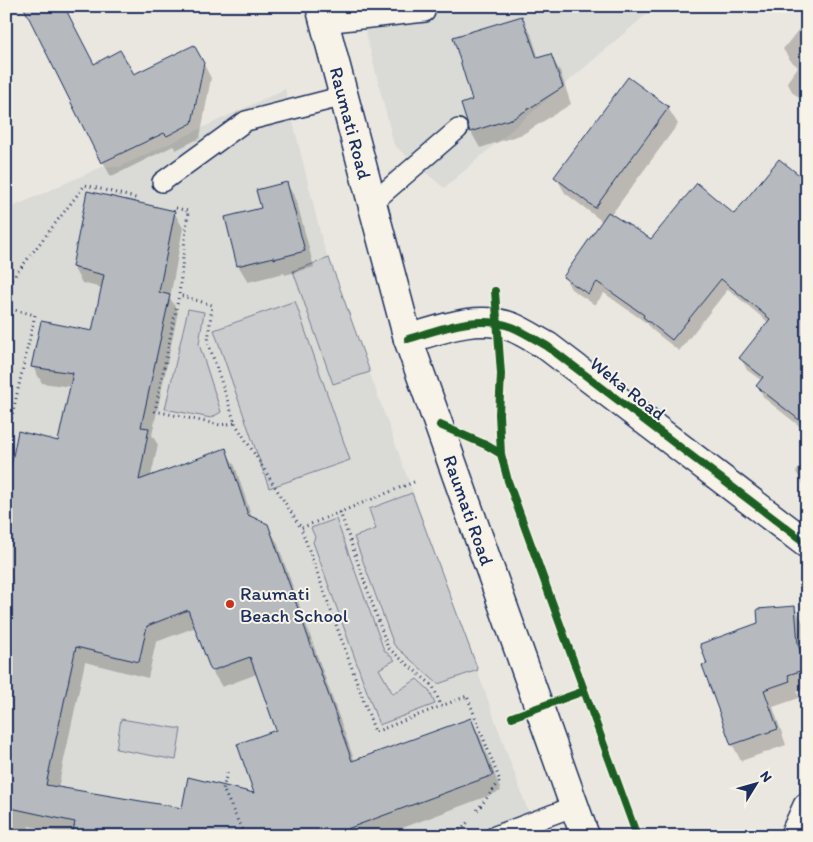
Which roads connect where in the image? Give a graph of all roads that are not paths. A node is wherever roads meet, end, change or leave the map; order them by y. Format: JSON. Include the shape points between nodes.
{"nodes":[{"id":1,"x":425,"y":12,"type":"dead end"},
{"id":2,"x":322,"y":15,"type":"edge"},
{"id":3,"x":344,"y":96,"type":"junction"},
{"id":4,"x":458,"y":129,"type":"dead end"},
{"id":5,"x":162,"y":182,"type":"dead end"},
{"id":6,"x":372,"y":203,"type":"junction"},
{"id":7,"x":408,"y":339,"type":"junction"},
{"id":8,"x":807,"y":544,"type":"edge"},
{"id":9,"x":575,"y":806,"type":"junction"},
{"id":10,"x":807,"y":806,"type":"edge"},
{"id":11,"x":496,"y":836,"type":"edge"},
{"id":12,"x":585,"y":836,"type":"edge"},
{"id":13,"x":794,"y":836,"type":"edge"}],
"edges":[{"from":1,"to":2,"type":"lane"},
{"from":2,"to":3,"type":"main road","name":"Raumati Road"},
{"from":3,"to":5,"type":"lane","via":[[246,121]]},
{"from":3,"to":6,"type":"main road","name":"Raumati Road"},
{"from":4,"to":6,"type":"lane"},
{"from":6,"to":7,"type":"main road","name":"Raumati Road"},
{"from":7,"to":8,"type":"main road","name":"Weka Road","via":[[450,326],[482,321],[512,327],[547,346]]},
{"from":7,"to":9,"type":"main road","name":"Raumati Road"},
{"from":9,"to":11,"type":"lane"},
{"from":9,"to":12,"type":"main road","name":"Raumati Road"},
{"from":10,"to":13,"type":"main road"}]}
